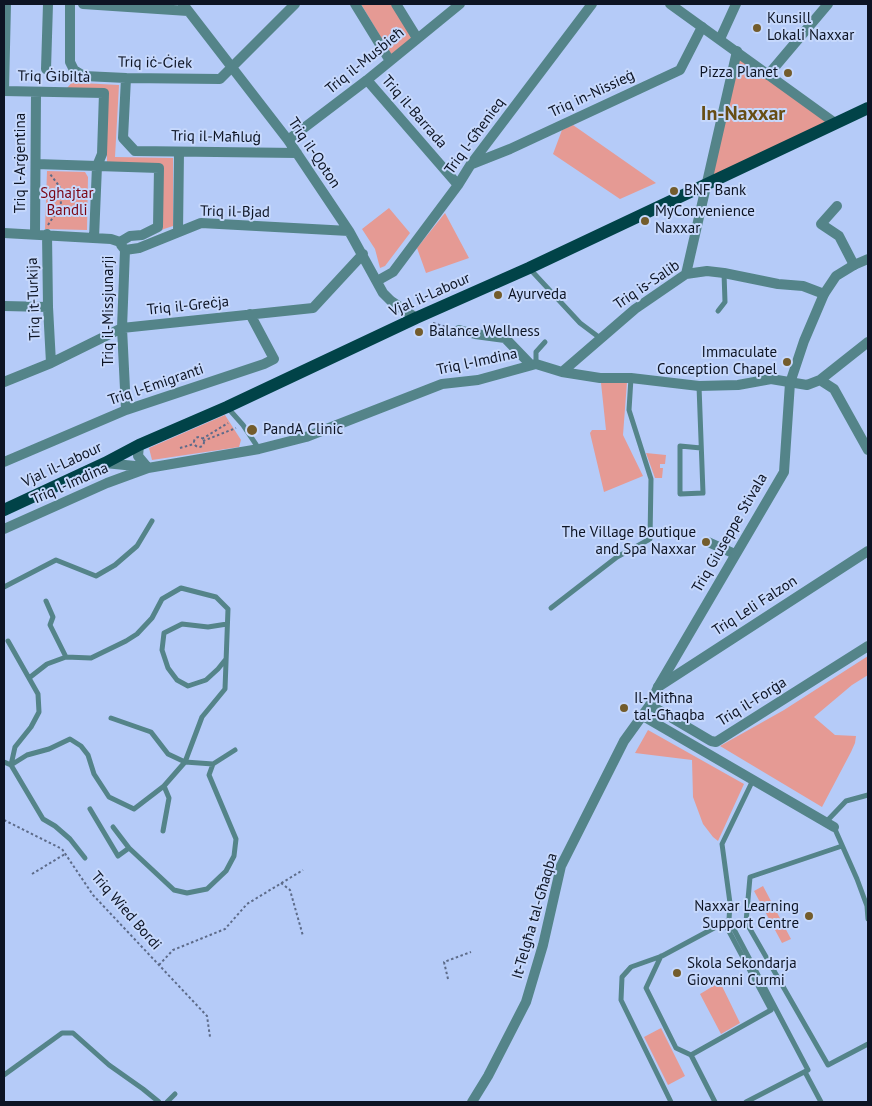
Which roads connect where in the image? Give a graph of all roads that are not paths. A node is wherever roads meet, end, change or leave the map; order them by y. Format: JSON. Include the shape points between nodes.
{"nodes":[{"id":1,"x":6,"y":4,"type":"edge"},
{"id":2,"x":48,"y":4,"type":"edge"},
{"id":3,"x":70,"y":4,"type":"edge"},
{"id":4,"x":83,"y":4,"type":"edge"},
{"id":5,"x":295,"y":4,"type":"edge"},
{"id":6,"x":355,"y":4,"type":"edge"},
{"id":7,"x":396,"y":4,"type":"edge"},
{"id":8,"x":460,"y":4,"type":"edge"},
{"id":9,"x":592,"y":4,"type":"edge"},
{"id":10,"x":670,"y":4,"type":"edge"},
{"id":11,"x":736,"y":4,"type":"edge"},
{"id":12,"x":828,"y":4,"type":"edge"},
{"id":13,"x":186,"y":8,"type":"edge"},
{"id":14,"x":702,"y":27,"type":"junction"},
{"id":15,"x":417,"y":38,"type":"junction"},
{"id":16,"x":720,"y":39,"type":"junction"},
{"id":17,"x":737,"y":52,"type":"junction"},
{"id":18,"x":390,"y":61,"type":"junction"},
{"id":19,"x":233,"y":67,"type":"junction"},
{"id":20,"x":46,"y":69,"type":"dead end"},
{"id":21,"x":768,"y":75,"type":"junction"},
{"id":22,"x":126,"y":78,"type":"junction"},
{"id":23,"x":367,"y":80,"type":"junction"},
{"id":24,"x":4,"y":91,"type":"edge"},
{"id":25,"x":36,"y":93,"type":"junction"},
{"id":26,"x":868,"y":108,"type":"edge"},
{"id":27,"x":835,"y":123,"type":"junction"},
{"id":28,"x":288,"y":140,"type":"junction"},
{"id":29,"x":179,"y":152,"type":"junction"},
{"id":30,"x":297,"y":153,"type":"junction"},
{"id":31,"x":36,"y":164,"type":"junction"},
{"id":32,"x":471,"y":164,"type":"junction"},
{"id":33,"x":97,"y":166,"type":"junction"},
{"id":34,"x":706,"y":184,"type":"junction"},
{"id":35,"x":458,"y":185,"type":"junction"},
{"id":36,"x":837,"y":206,"type":"dead end"},
{"id":37,"x":349,"y":231,"type":"junction"},
{"id":38,"x":4,"y":232,"type":"edge"},
{"id":39,"x":46,"y":232,"type":"junction"},
{"id":40,"x":178,"y":232,"type":"junction"},
{"id":41,"x":35,"y":234,"type":"junction"},
{"id":42,"x":94,"y":238,"type":"junction"},
{"id":43,"x":122,"y":246,"type":"junction"},
{"id":44,"x":363,"y":254,"type":"junction"},
{"id":45,"x":868,"y":259,"type":"edge"},
{"id":46,"x":854,"y":265,"type":"junction"},
{"id":47,"x":529,"y":268,"type":"junction"},
{"id":48,"x":724,"y":273,"type":"junction"},
{"id":49,"x":686,"y":274,"type":"junction"},
{"id":50,"x":377,"y":281,"type":"junction"},
{"id":51,"x":824,"y":294,"type":"junction"},
{"id":52,"x":4,"y":306,"type":"edge"},
{"id":53,"x":48,"y":308,"type":"junction"},
{"id":54,"x":718,"y":311,"type":"dead end"},
{"id":55,"x":250,"y":314,"type":"junction"},
{"id":56,"x":416,"y":318,"type":"junction"},
{"id":57,"x":122,"y":328,"type":"junction"},
{"id":58,"x":459,"y":330,"type":"road end"},
{"id":59,"x":600,"y":338,"type":"junction"},
{"id":60,"x":545,"y":342,"type":"dead end"},
{"id":61,"x":868,"y":342,"type":"edge"},
{"id":62,"x":52,"y":363,"type":"junction"},
{"id":63,"x":533,"y":365,"type":"junction"},
{"id":64,"x":562,"y":372,"type":"junction"},
{"id":65,"x":631,"y":378,"type":"junction"},
{"id":66,"x":820,"y":380,"type":"junction"},
{"id":67,"x":4,"y":382,"type":"edge"},
{"id":68,"x":790,"y":383,"type":"junction"},
{"id":69,"x":698,"y":386,"type":"junction"},
{"id":70,"x":227,"y":407,"type":"junction"},
{"id":71,"x":126,"y":410,"type":"junction"},
{"id":72,"x":139,"y":445,"type":"junction"},
{"id":73,"x":701,"y":448,"type":"junction"},
{"id":74,"x":259,"y":449,"type":"junction"},
{"id":75,"x":868,"y":450,"type":"edge"},
{"id":76,"x":6,"y":458,"type":"edge"},
{"id":77,"x":105,"y":463,"type":"junction"},
{"id":78,"x":148,"y":468,"type":"junction"},
{"id":79,"x":4,"y":510,"type":"edge"},
{"id":80,"x":152,"y":521,"type":"dead end"},
{"id":81,"x":4,"y":529,"type":"edge"},
{"id":82,"x":708,"y":542,"type":"dead end"},
{"id":83,"x":868,"y":551,"type":"edge"},
{"id":84,"x":735,"y":554,"type":"junction"},
{"id":85,"x":4,"y":587,"type":"edge"},
{"id":86,"x":46,"y":601,"type":"dead end"},
{"id":87,"x":551,"y":608,"type":"dead end"},
{"id":88,"x":227,"y":624,"type":"junction"},
{"id":89,"x":8,"y":641,"type":"dead end"},
{"id":90,"x":868,"y":646,"type":"edge"},
{"id":91,"x":66,"y":657,"type":"junction"},
{"id":92,"x":226,"y":658,"type":"junction"},
{"id":93,"x":29,"y":678,"type":"junction"},
{"id":94,"x":658,"y":687,"type":"junction"},
{"id":95,"x":650,"y":705,"type":"junction"},
{"id":96,"x":643,"y":716,"type":"junction"},
{"id":97,"x":112,"y":718,"type":"dead end"},
{"id":98,"x":716,"y":742,"type":"junction"},
{"id":99,"x":235,"y":750,"type":"dead end"},
{"id":100,"x":710,"y":756,"type":"junction"},
{"id":101,"x":4,"y":762,"type":"edge"},
{"id":102,"x":185,"y":762,"type":"junction"},
{"id":103,"x":213,"y":764,"type":"junction"},
{"id":104,"x":11,"y":765,"type":"junction"},
{"id":105,"x":753,"y":780,"type":"junction"},
{"id":106,"x":164,"y":786,"type":"junction"},
{"id":107,"x":868,"y":795,"type":"edge"},
{"id":108,"x":90,"y":809,"type":"dead end"},
{"id":109,"x":830,"y":825,"type":"junction"},
{"id":110,"x":113,"y":827,"type":"dead end"},
{"id":111,"x":163,"y":832,"type":"dead end"},
{"id":112,"x":842,"y":846,"type":"junction"},
{"id":113,"x":129,"y":848,"type":"junction"},
{"id":114,"x":85,"y":858,"type":"dead end"},
{"id":115,"x":868,"y":919,"type":"edge"},
{"id":116,"x":726,"y":921,"type":"junction"},
{"id":117,"x":662,"y":956,"type":"junction"},
{"id":118,"x":868,"y":1044,"type":"edge"},
{"id":119,"x":691,"y":1055,"type":"junction"},
{"id":120,"x":805,"y":1072,"type":"junction"},
{"id":121,"x":4,"y":1076,"type":"edge"},
{"id":122,"x":175,"y":1094,"type":"dead end"},
{"id":123,"x":159,"y":1102,"type":"edge"},
{"id":124,"x":167,"y":1102,"type":"edge"},
{"id":125,"x":472,"y":1102,"type":"edge"},
{"id":126,"x":671,"y":1102,"type":"edge"},
{"id":127,"x":715,"y":1102,"type":"edge"},
{"id":128,"x":746,"y":1102,"type":"edge"},
{"id":129,"x":821,"y":1102,"type":"edge"}],
"edges":[{"from":1,"to":24,"type":"street"},
{"from":2,"to":20,"type":"street"},
{"from":3,"to":22,"type":"street","name":"Triq iċ-Ċiek","via":[[70,62],[74,70],[84,76]]},
{"from":4,"to":13,"type":"street"},
{"from":5,"to":19,"type":"street","name":"Triq iċ-Ċiek"},
{"from":6,"to":18,"type":"street"},
{"from":7,"to":15,"type":"street"},
{"from":8,"to":15,"type":"street","name":"Triq il-Musbieħ"},
{"from":9,"to":32,"type":"street","name":"Triq l-Għenieq"},
{"from":10,"to":14,"type":"street"},
{"from":11,"to":16,"type":"street"},
{"from":12,"to":21,"type":"street"},
{"from":13,"to":19,"type":"street","name":"Triq il-Qoton"},
{"from":14,"to":16,"type":"street"},
{"from":14,"to":32,"type":"street","name":"Triq in-Nissieġ","via":[[680,70]]},
{"from":15,"to":18,"type":"street","name":"Triq il-Musbieħ"},
{"from":16,"to":17,"type":"street"},
{"from":17,"to":21,"type":"street"},
{"from":17,"to":34,"type":"street"},
{"from":18,"to":23,"type":"street","name":"Triq il-Musbieħ"},
{"from":19,"to":22,"type":"street","name":"Triq iċ-Ċiek","via":[[220,79]]},
{"from":19,"to":28,"type":"street","name":"Triq il-Qoton"},
{"from":21,"to":27,"type":"street"},
{"from":22,"to":29,"type":"street","name":"Triq il-Maħluġ","via":[[124,138],[135,151]]},
{"from":23,"to":28,"type":"street","name":"Triq il-Musbieħ"},
{"from":23,"to":35,"type":"street","name":"Triq il-Barrada"},
{"from":24,"to":25,"type":"street","name":"Triq Ġibiltà"},
{"from":25,"to":31,"type":"street","name":"Triq l-Arġentina"},
{"from":25,"to":33,"type":"street","name":"Triq Ġibiltà","via":[[104,92],[102,154]]},
{"from":26,"to":27,"type":"main road","name":"Vjal il-Labour"},
{"from":27,"to":34,"type":"main road","name":"Vjal il-Labour"},
{"from":28,"to":30,"type":"street","name":"Triq il-Qoton"},
{"from":29,"to":30,"type":"street","name":"Triq il-Maħluġ"},
{"from":29,"to":40,"type":"street"},
{"from":30,"to":37,"type":"street","name":"Triq il-Qoton"},
{"from":31,"to":33,"type":"street"},
{"from":31,"to":41,"type":"street","name":"Triq l-Arġentina"},
{"from":32,"to":35,"type":"street","name":"Triq l-Għenieq"},
{"from":33,"to":42,"type":"street"},
{"from":33,"to":43,"type":"street","via":[[159,168],[158,227],[142,235],[130,236]]},
{"from":34,"to":47,"type":"main road","name":"Vjal il-Labour"},
{"from":34,"to":49,"type":"street"},
{"from":35,"to":50,"type":"street","name":"Triq l-Għenieq","via":[[394,272]]},
{"from":36,"to":46,"type":"street","via":[[821,224],[839,236]]},
{"from":37,"to":40,"type":"street","name":"Triq il-Bjad","via":[[201,223]]},
{"from":37,"to":44,"type":"street","name":"Triq il-Qoton"},
{"from":38,"to":41,"type":"street"},
{"from":39,"to":41,"type":"street"},
{"from":39,"to":42,"type":"street"},
{"from":39,"to":53,"type":"street","name":"Triq it-Turkija"},
{"from":40,"to":43,"type":"street","name":"Triq il-Bjad","via":[[139,248]]},
{"from":42,"to":43,"type":"street","via":[[111,239]]},
{"from":43,"to":57,"type":"street","name":"Triq il-Missjunarji"},
{"from":44,"to":50,"type":"street","name":"Triq il-Qoton"},
{"from":44,"to":55,"type":"street","name":"Triq il-Greċja","via":[[313,308]]},
{"from":45,"to":46,"type":"street","name":"Triq Giuseppe Stivala"},
{"from":46,"to":51,"type":"street","name":"Triq Giuseppe Stivala","via":[[836,276]]},
{"from":47,"to":56,"type":"main road","name":"Vjal il-Labour"},
{"from":47,"to":59,"type":"lane","via":[[580,324]]},
{"from":48,"to":49,"type":"street","name":"Triq is-Salib","via":[[707,270]]},
{"from":48,"to":51,"type":"street","name":"Triq is-Salib","via":[[803,286]]},
{"from":48,"to":54,"type":"lane","via":[[725,302]]},
{"from":49,"to":59,"type":"street","name":"Triq is-Salib","via":[[634,309]]},
{"from":50,"to":56,"type":"street","name":"Triq il-Qoton","via":[[391,302]]},
{"from":51,"to":68,"type":"street","name":"Triq Giuseppe Stivala"},
{"from":52,"to":53,"type":"street"},
{"from":53,"to":62,"type":"street","name":"Triq it-Turkija"},
{"from":55,"to":57,"type":"street","name":"Triq il-Greċja"},
{"from":55,"to":71,"type":"street","name":"Triq l-Emigranti","via":[[274,358]]},
{"from":56,"to":70,"type":"main road","name":"Vjal il-Labour"},
{"from":57,"to":62,"type":"street","name":"Triq il-Greċja"},
{"from":57,"to":71,"type":"street","name":"Triq il-Missjunarji"},
{"from":58,"to":63,"type":"street","via":[[504,338]]},
{"from":59,"to":64,"type":"street","name":"Triq is-Salib"},
{"from":60,"to":63,"type":"lane","via":[[536,352]]},
{"from":61,"to":66,"type":"street"},
{"from":62,"to":67,"type":"street","name":"Triq il-Greċja"},
{"from":63,"to":64,"type":"street","name":"Triq l-Imdina"},
{"from":63,"to":74,"type":"street","name":"Triq l-Imdina","via":[[478,380],[442,384],[306,437]]},
{"from":64,"to":65,"type":"street","name":"Triq l-Imdina","via":[[600,378]]},
{"from":65,"to":69,"type":"street","name":"Triq l-Imdina"},
{"from":65,"to":87,"type":"lane","via":[[629,410],[650,480],[650,539],[617,557]]},
{"from":66,"to":68,"type":"street","name":"Triq l-Imdina","via":[[807,385]]},
{"from":66,"to":75,"type":"street","via":[[834,389]]},
{"from":68,"to":69,"type":"street","name":"Triq l-Imdina","via":[[771,379],[738,385]]},
{"from":68,"to":84,"type":"street","name":"Triq Giuseppe Stivala","via":[[784,472]]},
{"from":69,"to":73,"type":"lane"},
{"from":70,"to":72,"type":"main road","name":"Vjal il-Labour"},
{"from":70,"to":74,"type":"lane"},
{"from":71,"to":76,"type":"street","name":"Triq l-Emigranti"},
{"from":72,"to":77,"type":"main road","name":"Vjal il-Labour"},
{"from":72,"to":78,"type":"street","via":[[138,456]]},
{"from":73,"to":73,"type":"lane","via":[[680,446],[680,494],[703,493]]},
{"from":74,"to":78,"type":"street","name":"Triq l-Imdina"},
{"from":77,"to":78,"type":"street","name":"Triq l-Imdina"},
{"from":77,"to":79,"type":"main road","name":"Vjal il-Labour"},
{"from":78,"to":81,"type":"street","name":"Triq l-Imdina"},
{"from":80,"to":85,"type":"lane","via":[[137,546],[96,576],[56,560]]},
{"from":82,"to":84,"type":"street"},
{"from":83,"to":94,"type":"street","name":"Triq Leli Falzon"},
{"from":84,"to":94,"type":"street","name":"Triq Giuseppe Stivala"},
{"from":86,"to":91,"type":"lane","via":[[53,617],[50,625]]},
{"from":88,"to":91,"type":"lane","via":[[228,608],[216,598],[181,588],[162,599],[152,618],[126,641],[92,658]]},
{"from":88,"to":92,"type":"lane"},
{"from":88,"to":92,"type":"lane","via":[[208,627],[182,624],[164,634],[162,650],[168,668],[177,680],[188,686],[206,680]]},
{"from":89,"to":93,"type":"lane"},
{"from":90,"to":98,"type":"street","name":"Triq il-Forġa"},
{"from":91,"to":93,"type":"lane","via":[[47,664]]},
{"from":92,"to":102,"type":"lane","via":[[225,688],[202,717]]},
{"from":93,"to":104,"type":"lane","via":[[38,694],[39,712],[15,747]]},
{"from":94,"to":95,"type":"street","name":"It-Telgħa tal-Għaqba"},
{"from":95,"to":96,"type":"street","name":"It-Telgħa tal-Għaqba"},
{"from":95,"to":98,"type":"street","name":"Triq il-Forġa"},
{"from":96,"to":100,"type":"street"},
{"from":96,"to":125,"type":"street","name":"It-Telgħa tal-Għaqba","via":[[624,741],[562,866],[526,1002]]},
{"from":97,"to":102,"type":"lane","via":[[151,732],[168,754]]},
{"from":98,"to":100,"type":"lane"},
{"from":99,"to":103,"type":"lane"},
{"from":100,"to":105,"type":"street"},
{"from":101,"to":104,"type":"lane"},
{"from":102,"to":103,"type":"lane"},
{"from":102,"to":106,"type":"lane"},
{"from":103,"to":113,"type":"lane","via":[[209,775],[236,839],[234,856],[226,871],[206,889],[187,893],[174,890]]},
{"from":104,"to":106,"type":"lane","via":[[70,739],[88,755],[94,774],[109,797],[134,809]]},
{"from":104,"to":114,"type":"lane","via":[[43,819],[70,839]]},
{"from":105,"to":109,"type":"street"},
{"from":105,"to":116,"type":"lane","via":[[722,844],[730,903]]},
{"from":106,"to":111,"type":"lane","via":[[169,798]]},
{"from":107,"to":109,"type":"lane","via":[[846,801]]},
{"from":108,"to":113,"type":"lane","via":[[118,856]]},
{"from":109,"to":112,"type":"lane"},
{"from":110,"to":113,"type":"lane"},
{"from":112,"to":115,"type":"lane","via":[[867,906]]},
{"from":112,"to":118,"type":"lane","via":[[750,877],[746,922],[828,1065]]},
{"from":116,"to":117,"type":"lane"},
{"from":116,"to":119,"type":"lane","via":[[771,1010]]},
{"from":116,"to":120,"type":"lane","via":[[808,1070]]},
{"from":117,"to":119,"type":"lane","via":[[646,988],[676,1048]]},
{"from":117,"to":126,"type":"lane","via":[[630,967],[622,977],[621,1000]]},
{"from":119,"to":127,"type":"lane"},
{"from":120,"to":128,"type":"lane"},
{"from":120,"to":129,"type":"lane"},
{"from":121,"to":123,"type":"lane","via":[[62,1033],[73,1033]]},
{"from":122,"to":124,"type":"lane"}]}
